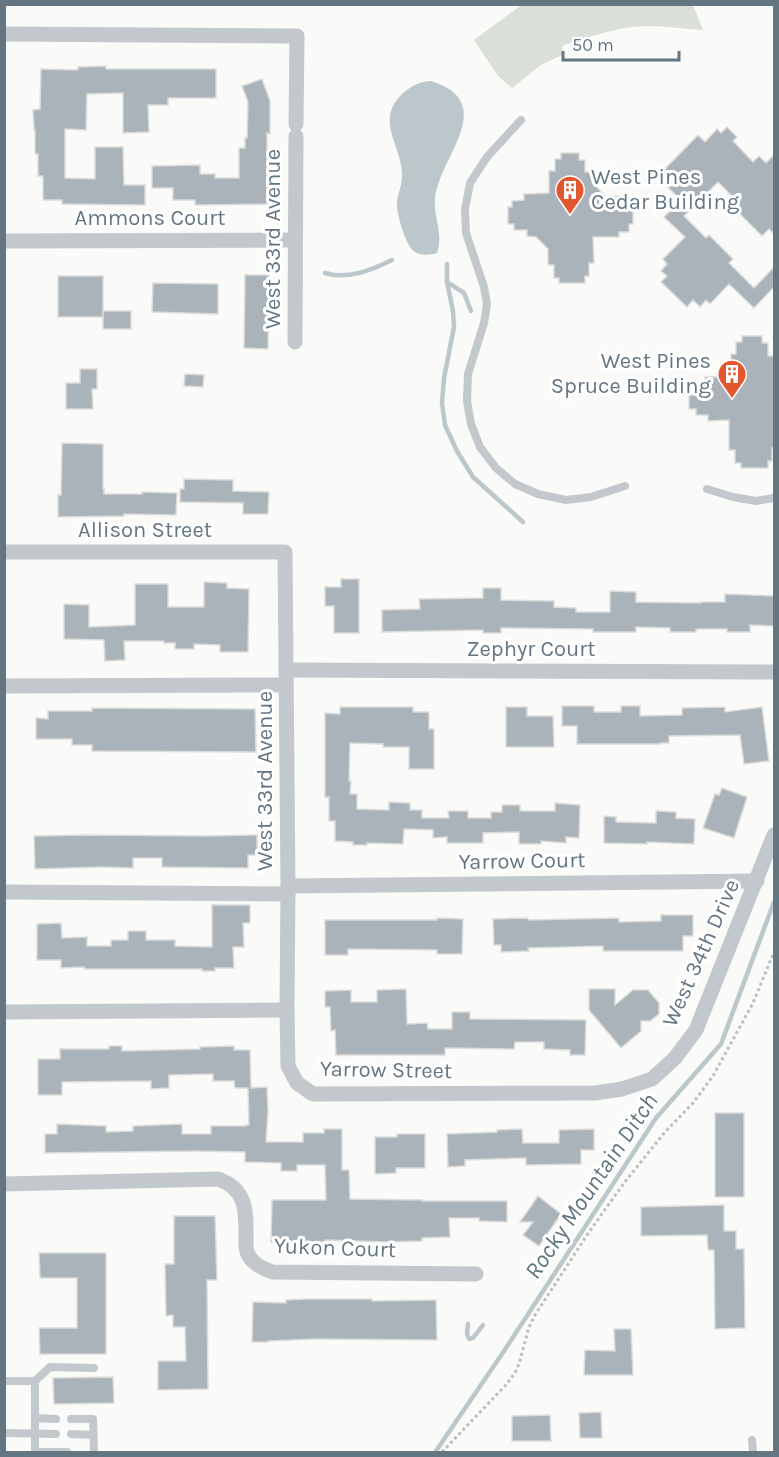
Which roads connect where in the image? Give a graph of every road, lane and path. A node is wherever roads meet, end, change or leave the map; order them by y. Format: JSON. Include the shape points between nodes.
{"nodes":[{"id":1,"x":4,"y":34,"type":"edge"},
{"id":2,"x":521,"y":120,"type":"dead end"},
{"id":3,"x":295,"y":240,"type":"junction"},
{"id":4,"x":4,"y":241,"type":"edge"},
{"id":5,"x":295,"y":342,"type":"dead end"},
{"id":6,"x":625,"y":486,"type":"dead end"},
{"id":7,"x":707,"y":489,"type":"dead end"},
{"id":8,"x":774,"y":498,"type":"edge"},
{"id":9,"x":4,"y":552,"type":"edge"},
{"id":10,"x":285,"y":552,"type":"joint"},
{"id":11,"x":774,"y":672,"type":"edge"},
{"id":12,"x":286,"y":678,"type":"junction"},
{"id":13,"x":4,"y":686,"type":"edge"},
{"id":14,"x":774,"y":835,"type":"edge"},
{"id":15,"x":757,"y":881,"type":"junction"},
{"id":16,"x":288,"y":890,"type":"junction"},
{"id":17,"x":4,"y":892,"type":"edge"},
{"id":18,"x":774,"y":952,"type":"edge"},
{"id":19,"x":773,"y":958,"type":"edge"},
{"id":20,"x":287,"y":1010,"type":"junction"},
{"id":21,"x":4,"y":1012,"type":"edge"},
{"id":22,"x":652,"y":1079,"type":"joint"},
{"id":23,"x":4,"y":1184,"type":"edge"},
{"id":24,"x":476,"y":1274,"type":"dead end"},
{"id":25,"x":94,"y":1368,"type":"dead end"},
{"id":26,"x":4,"y":1381,"type":"edge"},
{"id":27,"x":35,"y":1382,"type":"junction"},
{"id":28,"x":35,"y":1418,"type":"junction"},
{"id":29,"x":56,"y":1419,"type":"dead end"},
{"id":30,"x":71,"y":1419,"type":"dead end"},
{"id":31,"x":4,"y":1433,"type":"edge"},
{"id":32,"x":35,"y":1434,"type":"junction"},
{"id":33,"x":56,"y":1434,"type":"dead end"},
{"id":34,"x":71,"y":1434,"type":"dead end"},
{"id":35,"x":93,"y":1435,"type":"junction"},
{"id":36,"x":752,"y":1440,"type":"dead end"},
{"id":37,"x":35,"y":1452,"type":"edge"},
{"id":38,"x":67,"y":1452,"type":"edge"},
{"id":39,"x":94,"y":1452,"type":"edge"},
{"id":40,"x":442,"y":1452,"type":"edge"},
{"id":41,"x":753,"y":1452,"type":"edge"}],
"edges":[{"from":1,"to":3,"type":"street","name":"West 33rd Avenue","via":[[297,36]]},
{"from":2,"to":6,"type":"lane","via":[[475,174],[465,209],[466,233],[487,304],[468,374],[466,400],[471,424],[480,447],[496,468],[516,484],[538,494],[566,500]]},
{"from":3,"to":4,"type":"street","name":"Ammons Court"},
{"from":3,"to":5,"type":"street","name":"West 33rd Avenue"},
{"from":7,"to":8,"type":"lane","via":[[756,501]]},
{"from":9,"to":10,"type":"street","name":"Allison Street"},
{"from":10,"to":12,"type":"street","name":"West 33rd Avenue"},
{"from":11,"to":12,"type":"street","name":"Zephyr Court"},
{"from":12,"to":13,"type":"street","name":"Zephyr Court"},
{"from":12,"to":16,"type":"street","name":"West 33rd Avenue"},
{"from":14,"to":15,"type":"street","name":"West 34th Drive"},
{"from":15,"to":16,"type":"street","name":"Yarrow Court"},
{"from":15,"to":22,"type":"street","name":"West 34th Drive","via":[[696,1030],[675,1058]]},
{"from":16,"to":17,"type":"street","name":"Yarrow Court"},
{"from":16,"to":20,"type":"street","name":"West 33rd Avenue"},
{"from":18,"to":19,"type":"path"},
{"from":19,"to":40,"type":"path","via":[[753,1004],[713,1076],[643,1159],[535,1315],[510,1379]]},
{"from":20,"to":21,"type":"street"},
{"from":20,"to":22,"type":"street","name":"Yarrow Street","via":[[288,1066],[297,1083],[313,1094],[596,1094]]},
{"from":23,"to":24,"type":"street","name":"Yukon Court","via":[[218,1179],[233,1186],[243,1201],[249,1257],[272,1272]]},
{"from":25,"to":27,"type":"lane","via":[[50,1367]]},
{"from":26,"to":27,"type":"lane"},
{"from":27,"to":28,"type":"lane"},
{"from":28,"to":29,"type":"lane"},
{"from":28,"to":32,"type":"lane"},
{"from":30,"to":35,"type":"lane","via":[[93,1419]]},
{"from":31,"to":32,"type":"lane"},
{"from":32,"to":33,"type":"lane"},
{"from":32,"to":37,"type":"lane"},
{"from":34,"to":35,"type":"lane"},
{"from":35,"to":39,"type":"lane"},
{"from":36,"to":41,"type":"lane"},
{"from":37,"to":38,"type":"lane"}]}
